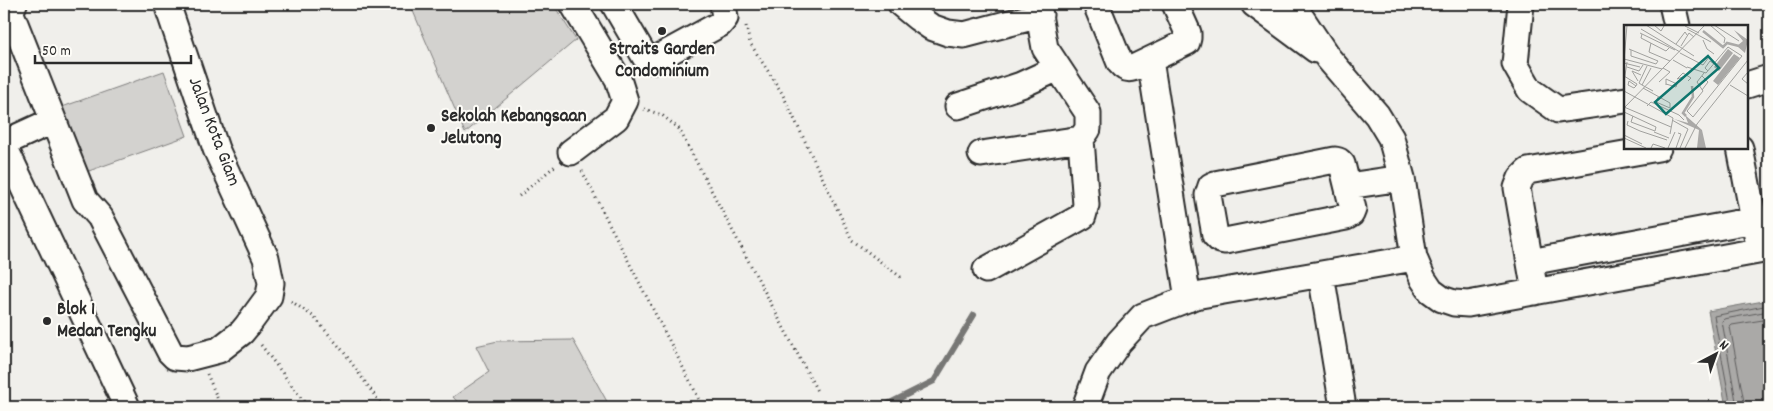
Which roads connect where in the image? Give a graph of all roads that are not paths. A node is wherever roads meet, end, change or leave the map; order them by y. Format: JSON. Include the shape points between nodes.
{"nodes":[{"id":1,"x":14,"y":4,"type":"edge"},
{"id":2,"x":167,"y":4,"type":"edge"},
{"id":3,"x":573,"y":4,"type":"edge"},
{"id":4,"x":614,"y":4,"type":"edge"},
{"id":5,"x":723,"y":4,"type":"edge"},
{"id":6,"x":901,"y":4,"type":"edge"},
{"id":7,"x":1096,"y":4,"type":"edge"},
{"id":8,"x":1175,"y":4,"type":"edge"},
{"id":9,"x":1254,"y":4,"type":"edge"},
{"id":10,"x":1292,"y":4,"type":"edge"},
{"id":11,"x":1521,"y":4,"type":"edge"},
{"id":12,"x":1672,"y":4,"type":"edge"},
{"id":13,"x":1038,"y":9,"type":"edge"},
{"id":14,"x":1677,"y":25,"type":"edge"},
{"id":15,"x":1328,"y":58,"type":"junction"},
{"id":16,"x":1150,"y":60,"type":"junction"},
{"id":17,"x":1058,"y":68,"type":"junction"},
{"id":18,"x":1769,"y":78,"type":"edge"},
{"id":19,"x":1748,"y":85,"type":"edge"},
{"id":20,"x":1624,"y":100,"type":"edge"},
{"id":21,"x":958,"y":106,"type":"dead end"},
{"id":22,"x":52,"y":121,"type":"junction"},
{"id":23,"x":1081,"y":139,"type":"junction"},
{"id":24,"x":4,"y":144,"type":"edge"},
{"id":25,"x":1652,"y":149,"type":"edge"},
{"id":26,"x":1740,"y":149,"type":"edge"},
{"id":27,"x":572,"y":152,"type":"road end"},
{"id":28,"x":981,"y":154,"type":"dead end"},
{"id":29,"x":1402,"y":178,"type":"junction"},
{"id":30,"x":1348,"y":186,"type":"junction"},
{"id":31,"x":1754,"y":220,"type":"junction"},
{"id":32,"x":1632,"y":242,"type":"junction"},
{"id":33,"x":1764,"y":250,"type":"edge"},
{"id":34,"x":1414,"y":258,"type":"junction"},
{"id":35,"x":1530,"y":262,"type":"junction"},
{"id":36,"x":986,"y":270,"type":"dead end"},
{"id":37,"x":1638,"y":273,"type":"junction"},
{"id":38,"x":1322,"y":274,"type":"junction"},
{"id":39,"x":1535,"y":292,"type":"junction"},
{"id":40,"x":1188,"y":299,"type":"junction"},
{"id":41,"x":128,"y":407,"type":"edge"},
{"id":42,"x":1085,"y":407,"type":"edge"},
{"id":43,"x":1343,"y":407,"type":"edge"}],
"edges":[{"from":1,"to":22,"type":"street","via":[[12,16]]},
{"from":2,"to":22,"type":"street","name":"Jalan Kota Giam","via":[[216,149],[269,271],[269,296],[242,332],[219,350],[181,359],[170,352],[100,218],[85,200]]},
{"from":3,"to":27,"type":"street","via":[[618,79],[625,101],[616,118]]},
{"from":4,"to":5,"type":"street","via":[[645,57],[654,60],[720,24],[726,18]]},
{"from":6,"to":13,"type":"street","via":[[931,27],[964,35]]},
{"from":7,"to":16,"type":"street","via":[[1123,68],[1133,68]]},
{"from":8,"to":16,"type":"street","via":[[1188,38]]},
{"from":9,"to":15,"type":"street"},
{"from":10,"to":15,"type":"street"},
{"from":11,"to":20,"type":"street","via":[[1515,64],[1530,90],[1558,110]]},
{"from":12,"to":14,"type":"street"},
{"from":13,"to":17,"type":"street","via":[[1045,48]]},
{"from":15,"to":29,"type":"street","via":[[1377,115],[1391,138]]},
{"from":16,"to":40,"type":"street"},
{"from":17,"to":21,"type":"street","via":[[1021,85]]},
{"from":17,"to":23,"type":"street","via":[[1088,113],[1088,129]]},
{"from":18,"to":19,"type":"street"},
{"from":22,"to":24,"type":"street"},
{"from":23,"to":28,"type":"street"},
{"from":23,"to":36,"type":"street","via":[[1086,205],[1083,216]]},
{"from":24,"to":41,"type":"street"},
{"from":25,"to":35,"type":"street","via":[[1528,171],[1517,188]]},
{"from":26,"to":31,"type":"street"},
{"from":29,"to":30,"type":"street"},
{"from":29,"to":34,"type":"street"},
{"from":30,"to":30,"type":"street","via":[[1353,209],[1346,217],[1225,241],[1215,235],[1208,195],[1215,184],[1335,160],[1342,164]]},
{"from":31,"to":32,"type":"street"},
{"from":31,"to":33,"type":"street"},
{"from":32,"to":35,"type":"street"},
{"from":32,"to":37,"type":"street"},
{"from":33,"to":37,"type":"street"},
{"from":34,"to":38,"type":"street"},
{"from":34,"to":39,"type":"street","via":[[1431,291],[1454,304]]},
{"from":35,"to":39,"type":"street"},
{"from":37,"to":39,"type":"street"},
{"from":38,"to":40,"type":"street"},
{"from":38,"to":43,"type":"street"},
{"from":40,"to":42,"type":"street","via":[[1143,316],[1098,372]]}]}
